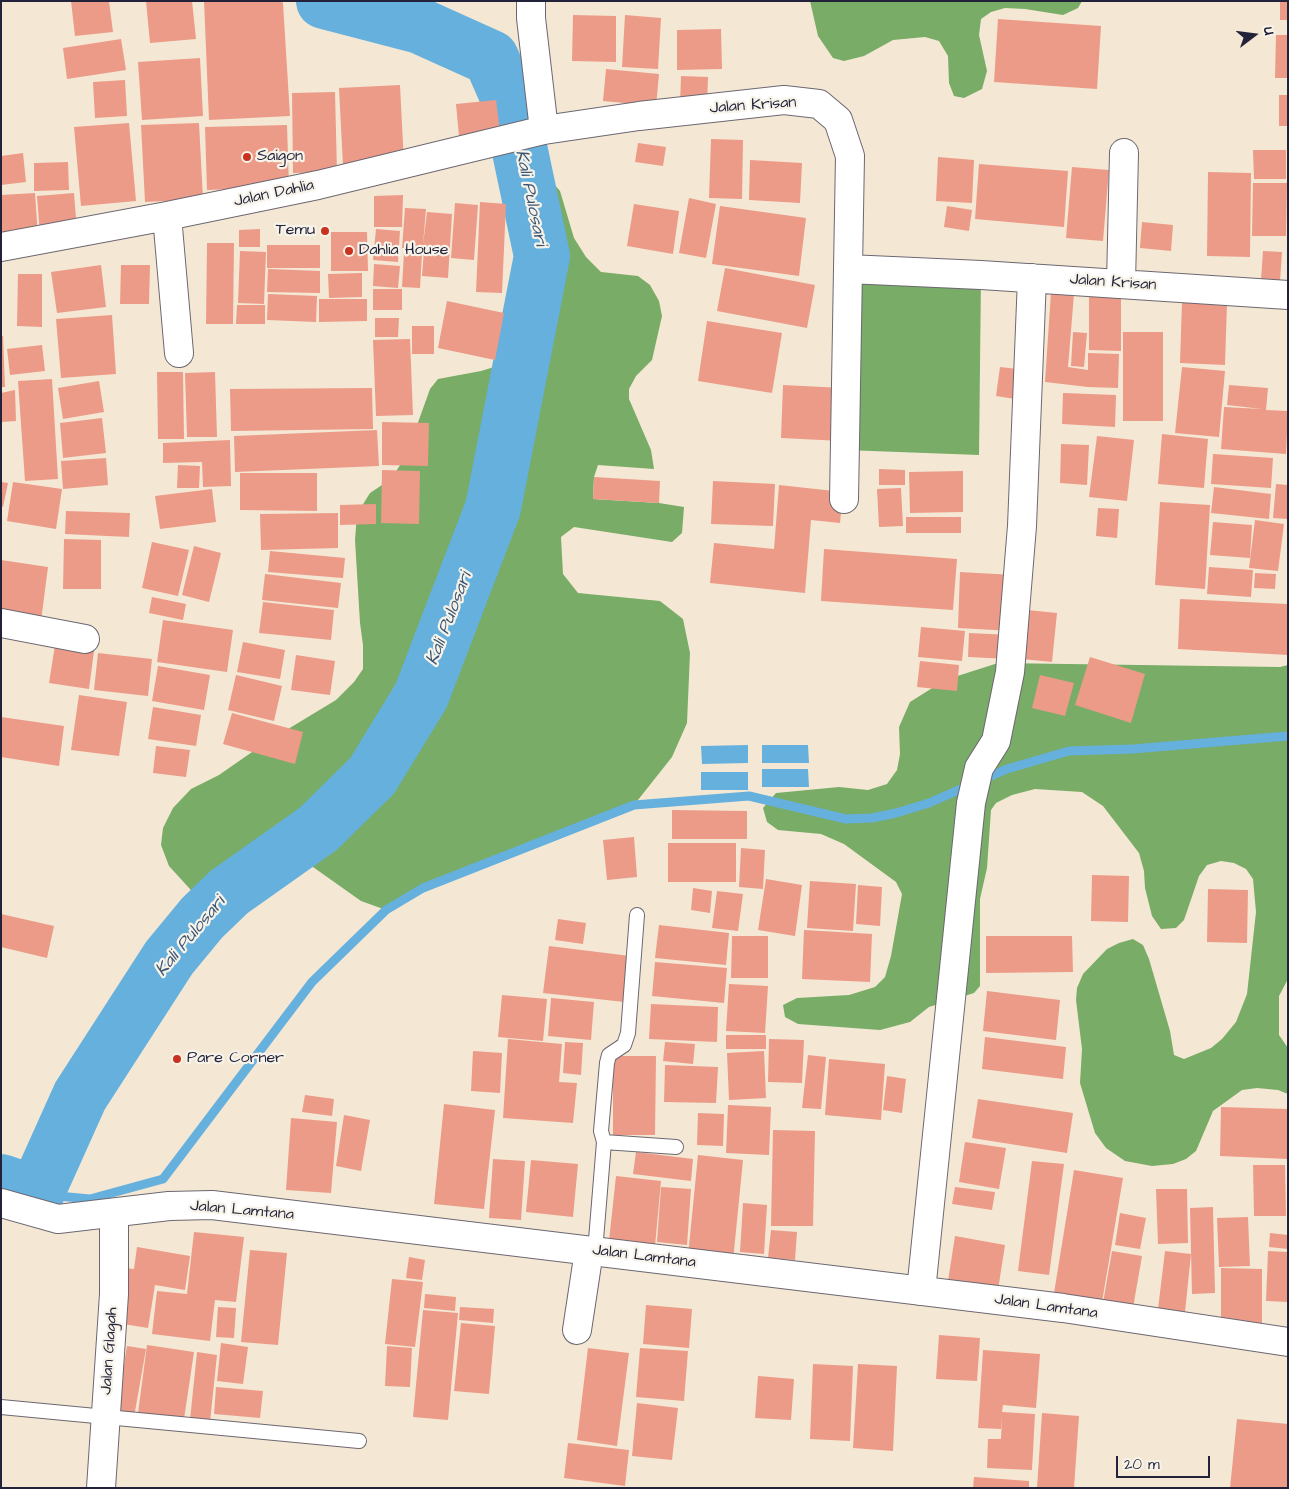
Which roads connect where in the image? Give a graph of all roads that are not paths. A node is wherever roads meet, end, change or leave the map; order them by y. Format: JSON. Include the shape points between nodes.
{"nodes":[{"id":1,"x":531,"y":1,"type":"edge"},
{"id":2,"x":533,"y":133,"type":"junction"},
{"id":3,"x":1124,"y":153,"type":"dead end"},
{"id":4,"x":167,"y":216,"type":"junction"},
{"id":5,"x":1,"y":247,"type":"edge"},
{"id":6,"x":848,"y":269,"type":"junction"},
{"id":7,"x":1032,"y":278,"type":"junction"},
{"id":8,"x":1121,"y":283,"type":"junction"},
{"id":9,"x":1288,"y":295,"type":"edge"},
{"id":10,"x":179,"y":353,"type":"dead end"},
{"id":11,"x":844,"y":499,"type":"dead end"},
{"id":12,"x":1,"y":623,"type":"edge"},
{"id":13,"x":85,"y":639,"type":"dead end"},
{"id":14,"x":637,"y":915,"type":"dead end"},
{"id":15,"x":604,"y":1142,"type":"junction"},
{"id":16,"x":676,"y":1147,"type":"dead end"},
{"id":17,"x":1,"y":1203,"type":"edge"},
{"id":18,"x":114,"y":1214,"type":"junction"},
{"id":19,"x":592,"y":1251,"type":"junction"},
{"id":20,"x":921,"y":1291,"type":"junction"},
{"id":21,"x":577,"y":1330,"type":"dead end"},
{"id":22,"x":1288,"y":1342,"type":"edge"},
{"id":23,"x":1,"y":1406,"type":"edge"},
{"id":24,"x":105,"y":1416,"type":"junction"},
{"id":25,"x":359,"y":1441,"type":"dead end"},
{"id":26,"x":101,"y":1488,"type":"edge"}],
"edges":[{"from":1,"to":2,"type":"street","via":[[537,60]]},
{"from":2,"to":4,"type":"street","name":"Jalan Dahlia","via":[[318,185]]},
{"from":2,"to":6,"type":"street","name":"Jalan Krisan","via":[[639,116],[784,100],[819,104],[838,120],[850,156]]},
{"from":3,"to":8,"type":"street"},
{"from":4,"to":5,"type":"street","name":"Jalan Dahlia"},
{"from":4,"to":10,"type":"street"},
{"from":6,"to":7,"type":"street","name":"Jalan Krisan"},
{"from":6,"to":11,"type":"street","name":"Jalan Krisan"},
{"from":7,"to":8,"type":"street","name":"Jalan Krisan"},
{"from":7,"to":20,"type":"street","via":[[1022,526],[1010,672],[996,741],[979,768],[971,803]]},
{"from":8,"to":9,"type":"street","name":"Jalan Krisan"},
{"from":12,"to":13,"type":"street"},
{"from":14,"to":15,"type":"lane","via":[[628,1033],[624,1046],[609,1055],[607,1063],[601,1131]]},
{"from":15,"to":16,"type":"lane"},
{"from":15,"to":19,"type":"lane"},
{"from":17,"to":18,"type":"street","name":"Jalan Lamtana","via":[[58,1219]]},
{"from":18,"to":19,"type":"street","name":"Jalan Lamtana","via":[[169,1206],[212,1205]]},
{"from":18,"to":24,"type":"street","name":"Jalan Glagah","via":[[114,1294]]},
{"from":19,"to":20,"type":"street","name":"Jalan Lamtana"},
{"from":19,"to":21,"type":"street"},
{"from":20,"to":22,"type":"street","name":"Jalan Lamtana","via":[[1062,1308]]},
{"from":23,"to":24,"type":"lane"},
{"from":24,"to":25,"type":"lane"},
{"from":24,"to":26,"type":"street","name":"Jalan Glagah"}]}
